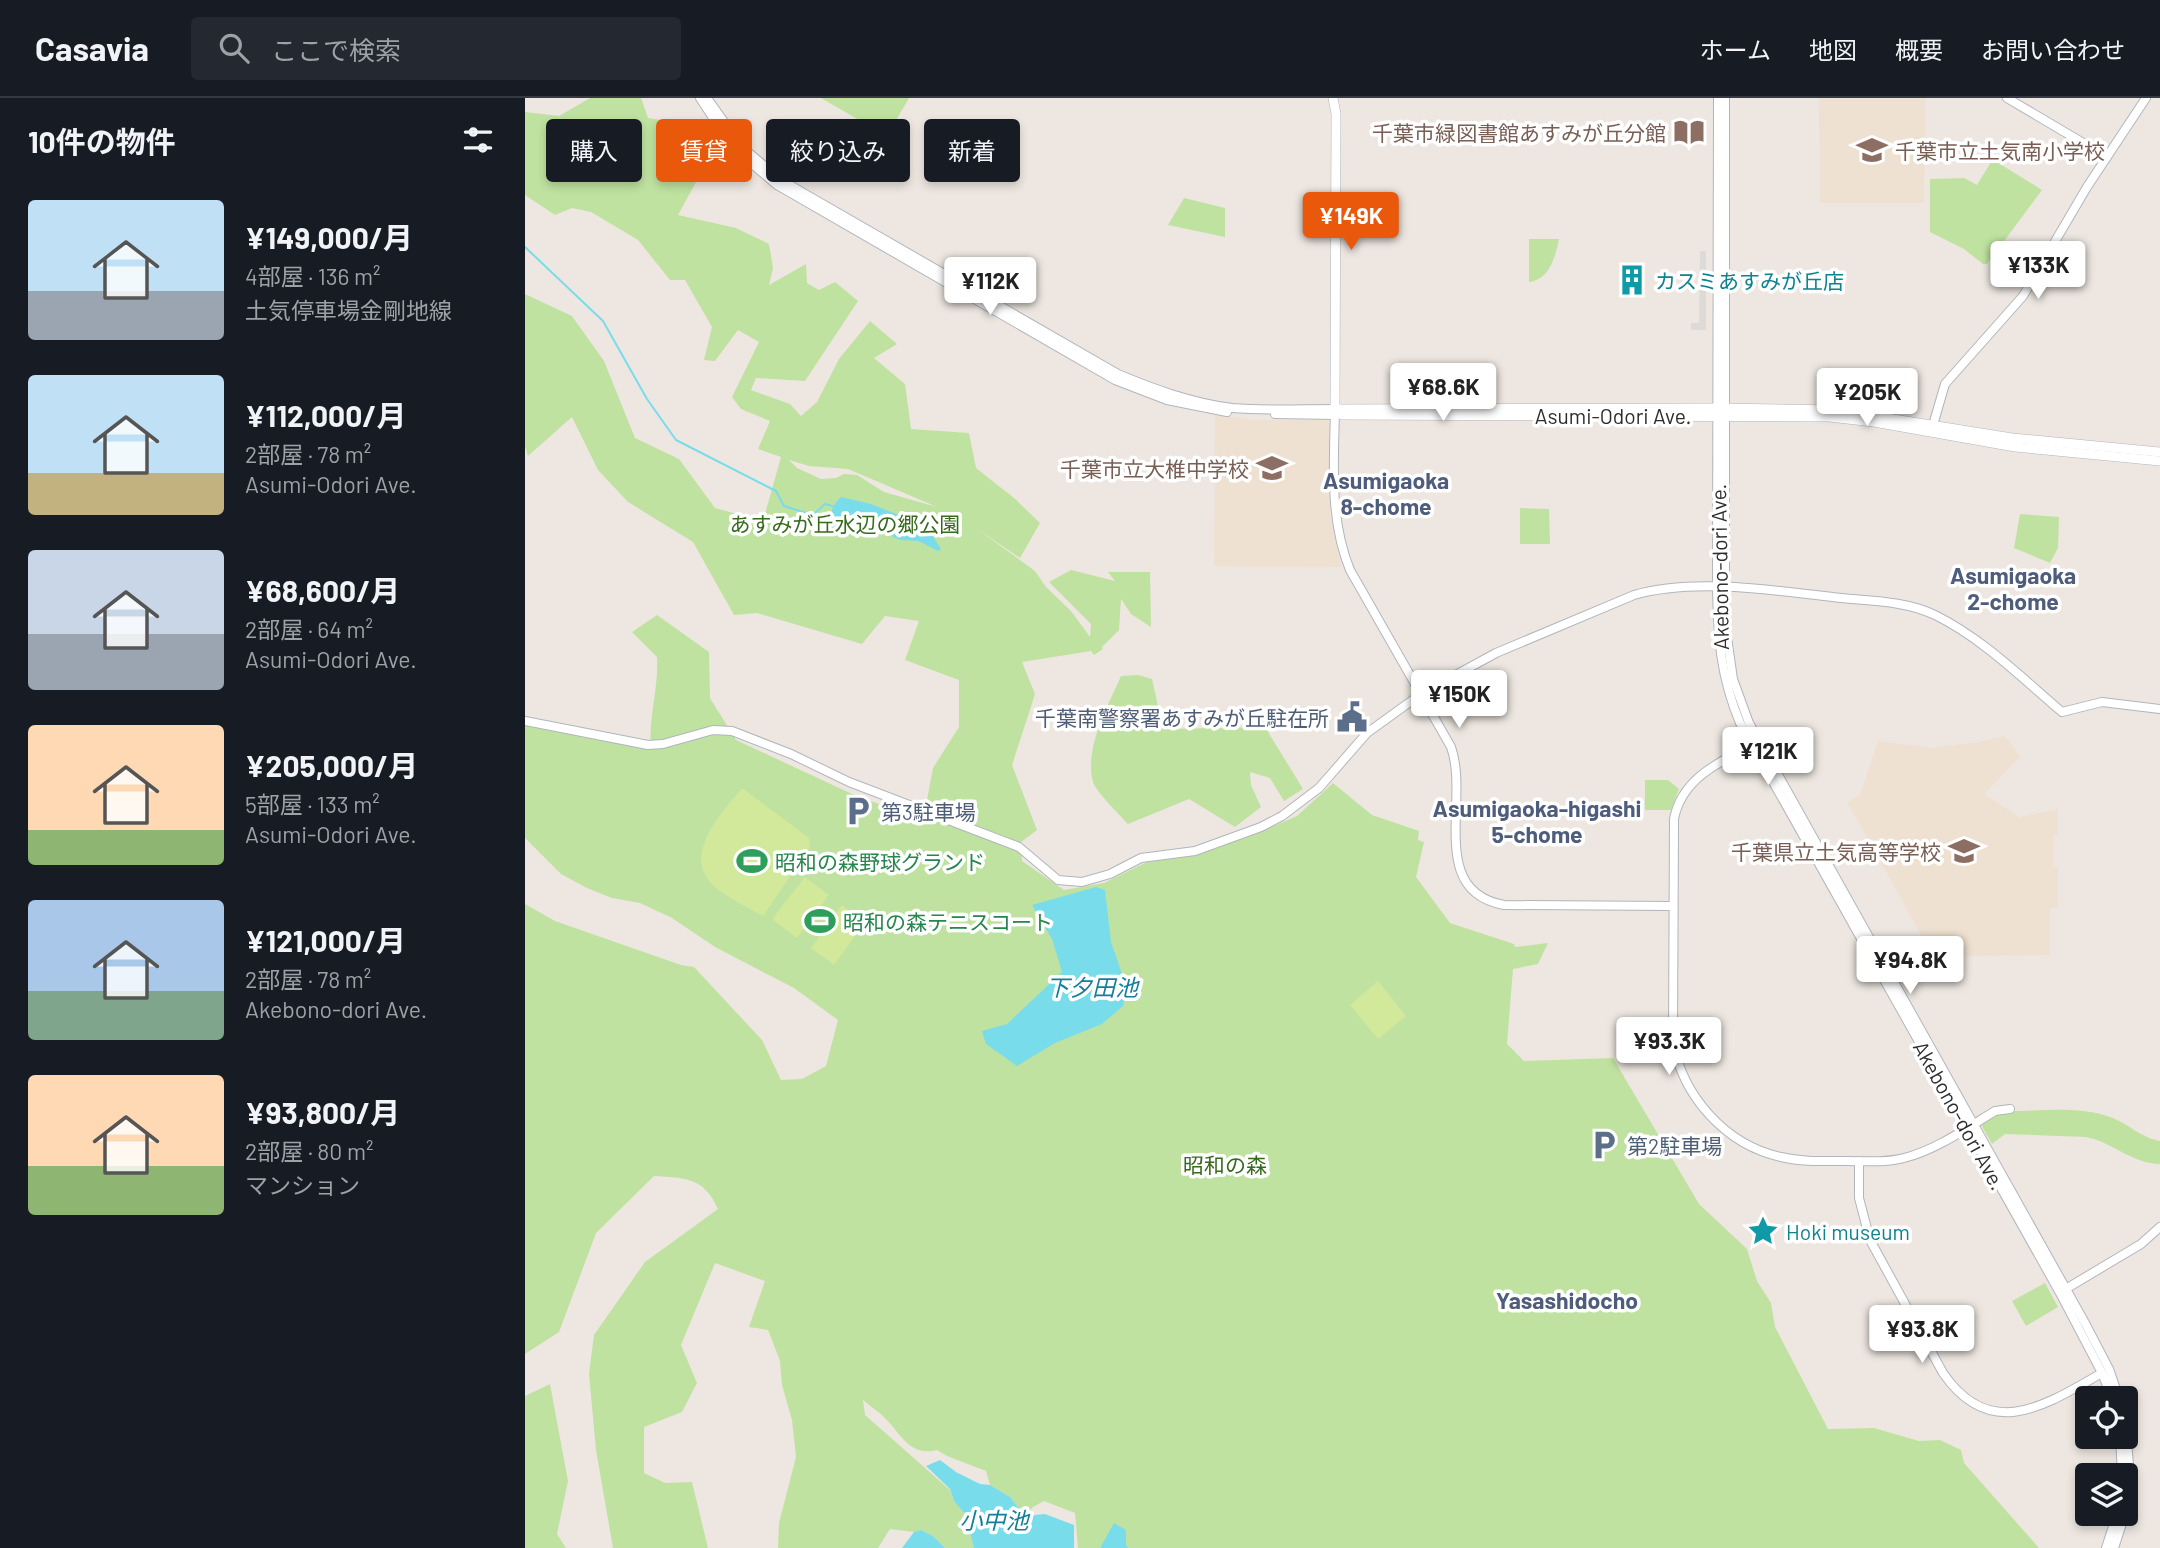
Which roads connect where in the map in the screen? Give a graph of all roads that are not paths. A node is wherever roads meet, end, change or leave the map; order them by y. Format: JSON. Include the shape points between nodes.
{"nodes":[{"id":1,"x":700,"y":98,"type":"edge"},
{"id":2,"x":707,"y":98,"type":"edge"},
{"id":3,"x":1333,"y":98,"type":"edge"},
{"id":4,"x":1718,"y":98,"type":"edge"},
{"id":5,"x":1725,"y":98,"type":"edge"},
{"id":6,"x":2007,"y":98,"type":"edge"},
{"id":7,"x":2146,"y":98,"type":"edge"},
{"id":8,"x":2107,"y":157,"type":"junction"},
{"id":9,"x":1335,"y":412,"type":"junction"},
{"id":10,"x":1722,"y":412,"type":"junction"},
{"id":11,"x":1933,"y":425,"type":"junction"},
{"id":12,"x":2160,"y":452,"type":"edge"},
{"id":13,"x":2160,"y":461,"type":"edge"},
{"id":14,"x":1721,"y":587,"type":"junction"},
{"id":15,"x":1421,"y":694,"type":"junction"},
{"id":16,"x":2160,"y":709,"type":"edge"},
{"id":17,"x":525,"y":720,"type":"edge"},
{"id":18,"x":1756,"y":742,"type":"junction"},
{"id":19,"x":1673,"y":906,"type":"junction"},
{"id":20,"x":2010,"y":1109,"type":"dead end"},
{"id":21,"x":1971,"y":1126,"type":"junction"},
{"id":22,"x":1860,"y":1161,"type":"junction"},
{"id":23,"x":2160,"y":1227,"type":"edge"},
{"id":24,"x":2063,"y":1291,"type":"junction"},
{"id":25,"x":2102,"y":1373,"type":"junction"},
{"id":26,"x":2107,"y":1386,"type":"edge"},
{"id":27,"x":2115,"y":1386,"type":"edge"},
{"id":28,"x":2113,"y":1526,"type":"edge"},
{"id":29,"x":2121,"y":1526,"type":"edge"},
{"id":30,"x":2106,"y":1548,"type":"edge"},
{"id":31,"x":2114,"y":1548,"type":"edge"}],
"edges":[{"from":1,"to":9,"type":"street","name":"Asumi-Odori Ave.","via":[[733,148],[763,176],[1115,380],[1167,400],[1212,410]]},
{"from":2,"to":9,"type":"street","name":"Asumi-Odori Ave.","via":[[741,147],[782,180],[1118,374],[1213,405]]},
{"from":3,"to":9,"type":"main road"},
{"from":4,"to":10,"type":"street","name":"Akebono-dori Ave."},
{"from":5,"to":10,"type":"street","name":"Akebono-dori Ave."},
{"from":6,"to":8,"type":"street"},
{"from":7,"to":8,"type":"street"},
{"from":8,"to":11,"type":"street","via":[[2023,296],[1945,384]]},
{"from":9,"to":10,"type":"main road","name":"Asumi-Odori Ave."},
{"from":9,"to":15,"type":"street","via":[[1335,503],[1342,550]]},
{"from":10,"to":11,"type":"main road","name":"Asumi-Odori Ave.","via":[[1837,410]]},
{"from":10,"to":13,"type":"main road","name":"Asumi-Odori Ave.","via":[[1855,420],[2015,447]]},
{"from":10,"to":14,"type":"street","name":"Akebono-dori Ave."},
{"from":11,"to":12,"type":"main road","name":"Asumi-Odori Ave.","via":[[2011,438]]},
{"from":14,"to":15,"type":"street","via":[[1634,595],[1496,653]]},
{"from":14,"to":16,"type":"street","via":[[1908,605],[1974,639],[2062,712],[2102,702]]},
{"from":14,"to":18,"type":"street","name":"Akebono-dori Ave.","via":[[1718,635],[1723,673],[1734,707]]},
{"from":15,"to":17,"type":"street","via":[[1367,733],[1319,788],[1282,816],[1195,851],[1141,858],[1110,874],[1074,882],[1058,880],[1019,847],[732,731],[713,730],[648,745]]},
{"from":15,"to":19,"type":"street","via":[[1454,755],[1457,863],[1471,890],[1504,905]]},
{"from":18,"to":19,"type":"street","via":[[1699,776],[1680,799],[1674,820]]},
{"from":18,"to":21,"type":"street","name":"Akebono-dori Ave."},
{"from":19,"to":22,"type":"street","via":[[1673,1042],[1683,1075],[1703,1109],[1738,1140],[1767,1154],[1798,1160]]},
{"from":20,"to":21,"type":"street","via":[[1995,1111]]},
{"from":21,"to":22,"type":"street","via":[[1908,1157]]},
{"from":21,"to":24,"type":"street","name":"Akebono-dori Ave."},
{"from":22,"to":25,"type":"street","via":[[1861,1214],[1870,1240],[1943,1373],[1959,1392],[1988,1408],[2019,1412],[2048,1404]]},
{"from":23,"to":24,"type":"street","via":[[2141,1244]]},
{"from":24,"to":25,"type":"street","name":"Akebono-dori Ave."},
{"from":24,"to":27,"type":"street","name":"Akebono-dori Ave."},
{"from":25,"to":26,"type":"street","name":"Akebono-dori Ave."},
{"from":28,"to":30,"type":"street"},
{"from":29,"to":31,"type":"street"}]}
